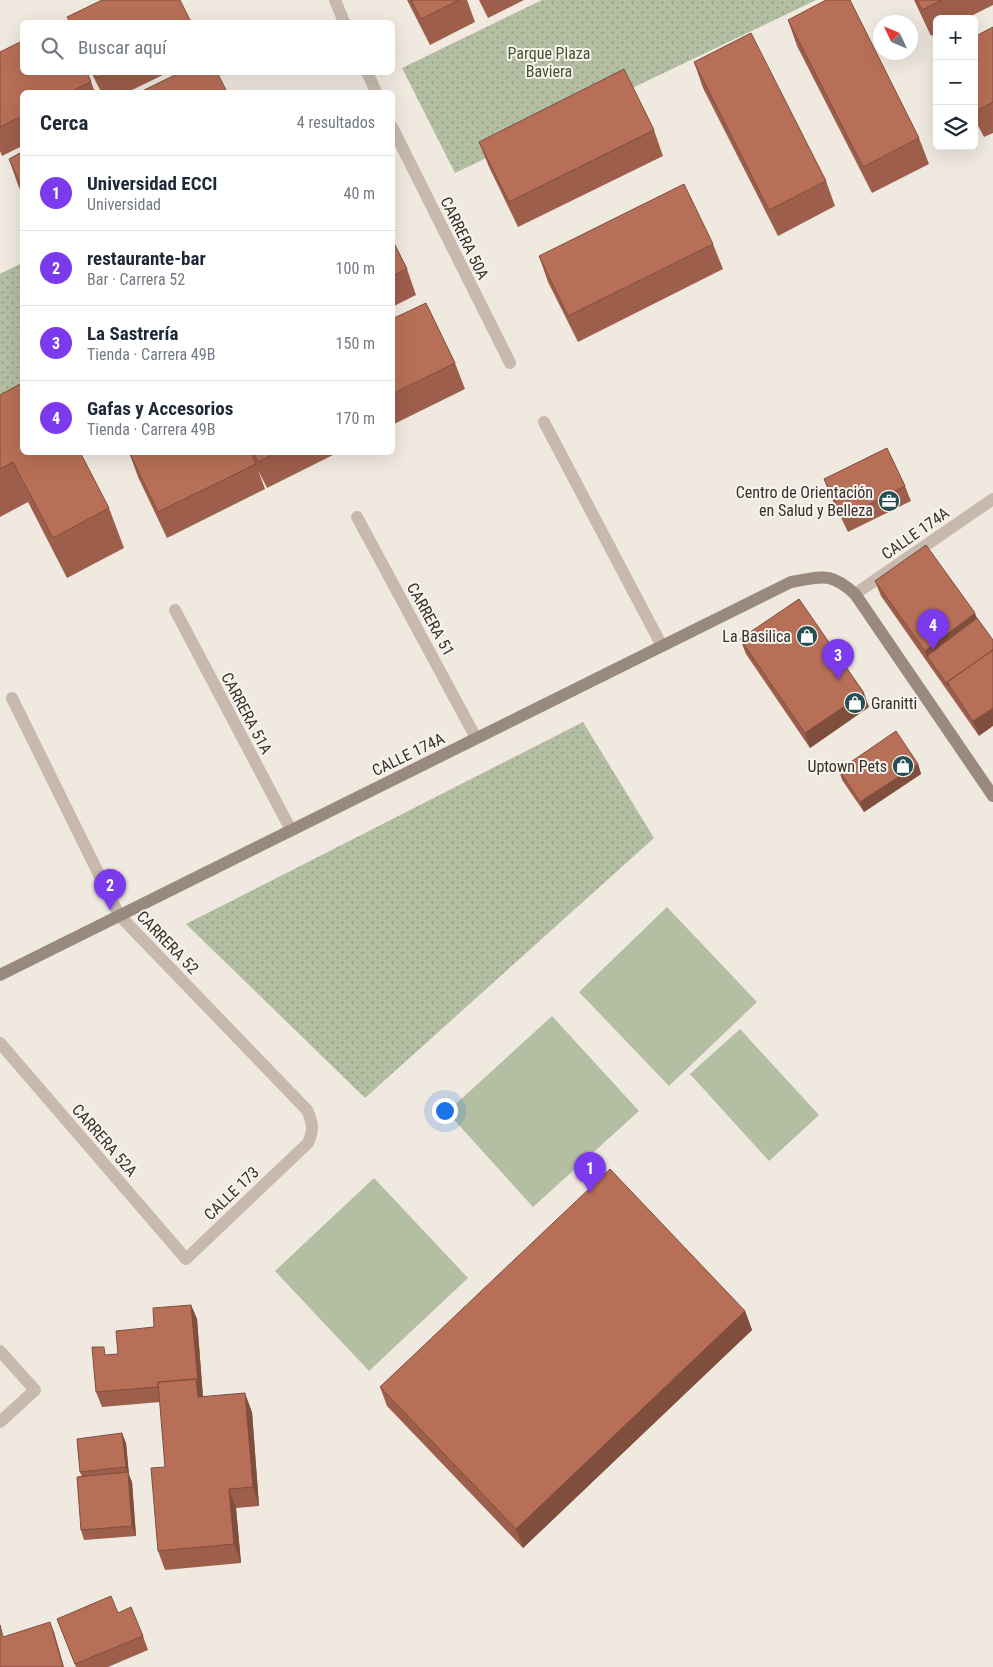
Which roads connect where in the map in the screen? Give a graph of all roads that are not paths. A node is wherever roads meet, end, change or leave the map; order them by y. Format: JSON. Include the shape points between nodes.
{"nodes":[{"id":1,"x":335,"y":0,"type":"edge"},
{"id":2,"x":343,"y":20,"type":"edge"},
{"id":3,"x":368,"y":75,"type":"edge"},
{"id":4,"x":375,"y":90,"type":"edge"},
{"id":5,"x":395,"y":133,"type":"edge"},
{"id":6,"x":510,"y":363,"type":"dead end"},
{"id":7,"x":544,"y":422,"type":"dead end"},
{"id":8,"x":993,"y":499,"type":"edge"},
{"id":9,"x":357,"y":517,"type":"dead end"},
{"id":10,"x":855,"y":594,"type":"junction"},
{"id":11,"x":175,"y":610,"type":"dead end"},
{"id":12,"x":662,"y":646,"type":"junction"},
{"id":13,"x":12,"y":698,"type":"dead end"},
{"id":14,"x":476,"y":738,"type":"junction"},
{"id":15,"x":993,"y":796,"type":"edge"},
{"id":16,"x":291,"y":830,"type":"junction"},
{"id":17,"x":119,"y":915,"type":"junction"},
{"id":18,"x":0,"y":975,"type":"edge"},
{"id":19,"x":0,"y":1043,"type":"edge"},
{"id":20,"x":299,"y":1151,"type":"joint"},
{"id":21,"x":186,"y":1258,"type":"joint"},
{"id":22,"x":0,"y":1350,"type":"edge"},
{"id":23,"x":0,"y":1422,"type":"edge"}],
"edges":[{"from":1,"to":2,"type":"street"},
{"from":3,"to":4,"type":"street"},
{"from":5,"to":6,"type":"street","name":"CARRERA 50A"},
{"from":7,"to":12,"type":"street"},
{"from":8,"to":10,"type":"street","name":"CALLE 174A"},
{"from":9,"to":14,"type":"street","name":"CARRERA 51"},
{"from":10,"to":12,"type":"street","name":"CALLE 174A","via":[[836,578],[826,576],[791,582]]},
{"from":10,"to":15,"type":"street"},
{"from":11,"to":16,"type":"street","name":"CARRERA 51A"},
{"from":12,"to":14,"type":"street","name":"CALLE 174A"},
{"from":13,"to":17,"type":"street","name":"CARRERA 52"},
{"from":14,"to":16,"type":"street","name":"CALLE 174A"},
{"from":16,"to":17,"type":"street","name":"CALLE 174A"},
{"from":17,"to":18,"type":"street","name":"CALLE 174A"},
{"from":17,"to":20,"type":"street","name":"CARRERA 52","via":[[307,1110],[313,1133]]},
{"from":19,"to":21,"type":"street","name":"CARRERA 52A"},
{"from":20,"to":21,"type":"street","name":"CALLE 173"},
{"from":22,"to":23,"type":"street","via":[[35,1390]]}]}
